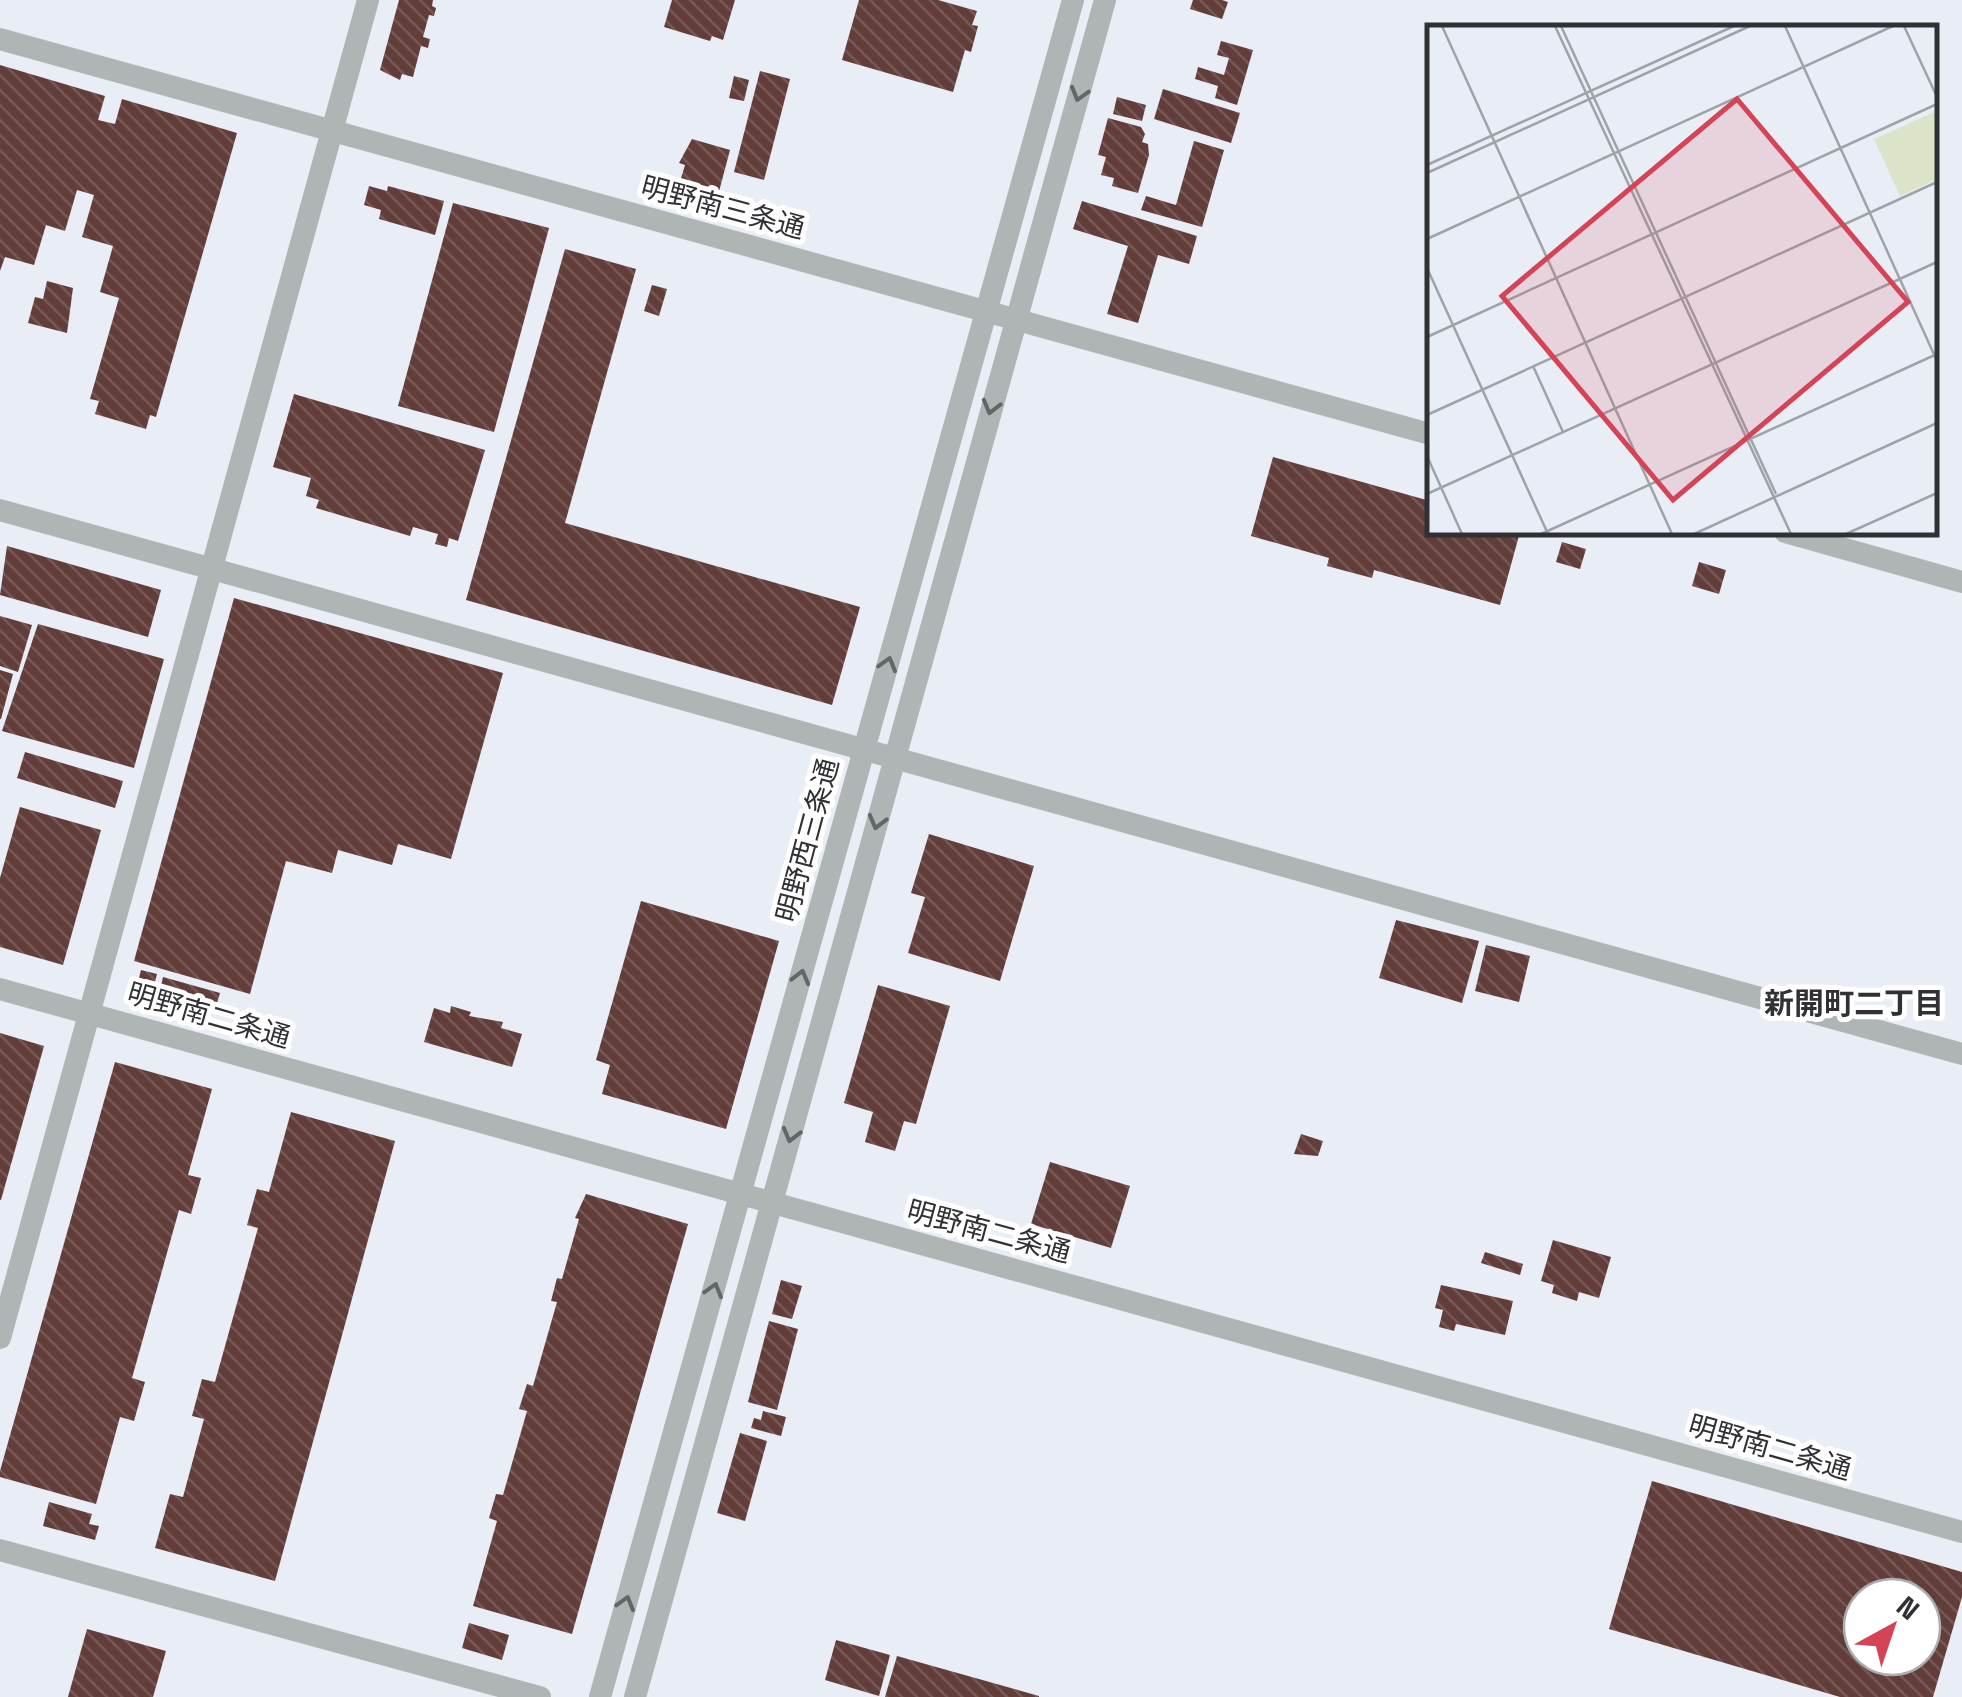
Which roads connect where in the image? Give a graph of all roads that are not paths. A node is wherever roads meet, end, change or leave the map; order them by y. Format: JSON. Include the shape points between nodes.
{"nodes":[{"id":1,"x":368,"y":0,"type":"edge"},
{"id":2,"x":1073,"y":0,"type":"edge"},
{"id":3,"x":1105,"y":0,"type":"edge"},
{"id":4,"x":0,"y":39,"type":"edge"},
{"id":5,"x":329,"y":130,"type":"junction"},
{"id":6,"x":988,"y":311,"type":"junction"},
{"id":7,"x":1015,"y":319,"type":"junction"},
{"id":8,"x":1427,"y":433,"type":"edge"},
{"id":9,"x":0,"y":510,"type":"edge"},
{"id":10,"x":1795,"y":535,"type":"edge"},
{"id":11,"x":209,"y":568,"type":"junction"},
{"id":12,"x":1962,"y":582,"type":"edge"},
{"id":13,"x":864,"y":748,"type":"junction"},
{"id":14,"x":895,"y":757,"type":"junction"},
{"id":15,"x":0,"y":989,"type":"edge"},
{"id":16,"x":89,"y":1012,"type":"junction"},
{"id":17,"x":1962,"y":1054,"type":"edge"},
{"id":18,"x":741,"y":1194,"type":"junction"},
{"id":19,"x":773,"y":1202,"type":"junction"},
{"id":20,"x":0,"y":1338,"type":"edge"},
{"id":21,"x":1962,"y":1532,"type":"edge"},
{"id":22,"x":0,"y":1550,"type":"edge"},
{"id":23,"x":540,"y":1697,"type":"edge"},
{"id":24,"x":600,"y":1697,"type":"edge"},
{"id":25,"x":635,"y":1697,"type":"edge"}],
"edges":[{"from":1,"to":5,"type":"street"},
{"from":2,"to":6,"type":"street","name":"明野西三条通"},
{"from":3,"to":7,"type":"street","one_way":true},
{"from":4,"to":5,"type":"street","name":"明野南三条通"},
{"from":5,"to":6,"type":"street","name":"明野南三条通"},
{"from":5,"to":11,"type":"street"},
{"from":6,"to":7,"type":"street","name":"明野南三条通"},
{"from":13,"to":6,"type":"street","name":"明野西三条通","one_way":true},
{"from":7,"to":8,"type":"street","name":"明野南三条通"},
{"from":7,"to":14,"type":"street","one_way":true},
{"from":9,"to":11,"type":"street"},
{"from":10,"to":12,"type":"street"},
{"from":11,"to":13,"type":"street"},
{"from":11,"to":16,"type":"street"},
{"from":13,"to":14,"type":"street"},
{"from":18,"to":13,"type":"street","name":"明野西三条通","one_way":true},
{"from":14,"to":17,"type":"street"},
{"from":14,"to":19,"type":"street","one_way":true},
{"from":15,"to":16,"type":"street","name":"明野南二条通"},
{"from":16,"to":18,"type":"street","name":"明野南二条通"},
{"from":16,"to":20,"type":"street"},
{"from":18,"to":19,"type":"street","name":"明野南二条通"},
{"from":24,"to":18,"type":"street","name":"明野西三条通","one_way":true},
{"from":19,"to":21,"type":"street","name":"明野南二条通"},
{"from":19,"to":25,"type":"street"},
{"from":22,"to":23,"type":"street"}]}
